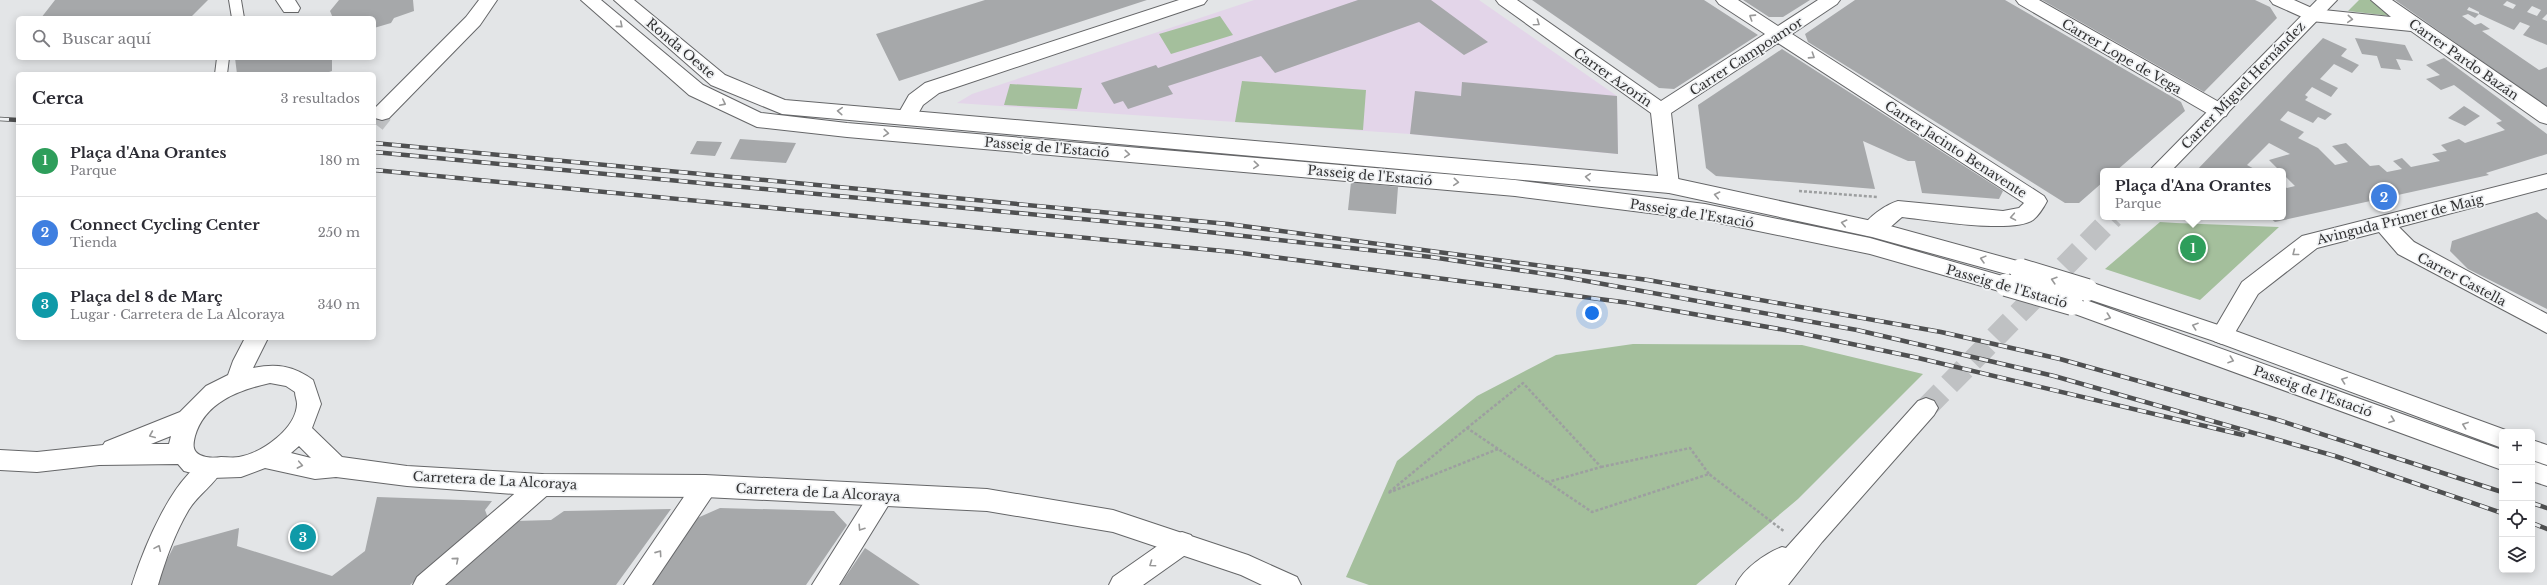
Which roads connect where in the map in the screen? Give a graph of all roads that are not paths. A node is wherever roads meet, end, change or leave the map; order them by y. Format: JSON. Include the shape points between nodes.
{"nodes":[{"id":1,"x":235,"y":0,"type":"edge"},
{"id":2,"x":488,"y":0,"type":"edge"},
{"id":3,"x":503,"y":0,"type":"edge"},
{"id":4,"x":590,"y":0,"type":"edge"},
{"id":5,"x":623,"y":0,"type":"edge"},
{"id":6,"x":1198,"y":0,"type":"edge"},
{"id":7,"x":1505,"y":0,"type":"edge"},
{"id":8,"x":1725,"y":0,"type":"edge"},
{"id":9,"x":1831,"y":0,"type":"edge"},
{"id":10,"x":2025,"y":0,"type":"edge"},
{"id":11,"x":2280,"y":0,"type":"edge"},
{"id":12,"x":2328,"y":0,"type":"edge"},
{"id":13,"x":2380,"y":0,"type":"edge"},
{"id":14,"x":2311,"y":15,"type":"junction"},
{"id":15,"x":238,"y":16,"type":"edge"},
{"id":16,"x":473,"y":21,"type":"junction"},
{"id":17,"x":2415,"y":25,"type":"junction"},
{"id":18,"x":1779,"y":35,"type":"junction"},
{"id":19,"x":223,"y":60,"type":"edge"},
{"id":20,"x":221,"y":72,"type":"edge"},
{"id":21,"x":1661,"y":110,"type":"junction"},
{"id":22,"x":2219,"y":111,"type":"junction"},
{"id":23,"x":382,"y":113,"type":"tunnel mouth"},
{"id":24,"x":906,"y":116,"type":"junction"},
{"id":25,"x":2547,"y":117,"type":"edge"},
{"id":26,"x":847,"y":130,"type":"joint"},
{"id":27,"x":2162,"y":168,"type":"edge"},
{"id":28,"x":2547,"y":182,"type":"edge"},
{"id":29,"x":1669,"y":185,"type":"junction"},
{"id":30,"x":2384,"y":224,"type":"junction"},
{"id":31,"x":1872,"y":229,"type":"junction"},
{"id":32,"x":2079,"y":297,"type":"junction"},
{"id":33,"x":2547,"y":324,"type":"edge"},
{"id":34,"x":2222,"y":335,"type":"junction"},
{"id":35,"x":256,"y":340,"type":"edge"},
{"id":36,"x":270,"y":374,"type":"junction"},
{"id":37,"x":238,"y":381,"type":"junction"},
{"id":38,"x":1926,"y":408,"type":"tunnel mouth"},
{"id":39,"x":188,"y":419,"type":"junction"},
{"id":40,"x":299,"y":431,"type":"junction"},
{"id":41,"x":2499,"y":437,"type":"edge"},
{"id":42,"x":2535,"y":451,"type":"edge"},
{"id":43,"x":184,"y":454,"type":"junction"},
{"id":44,"x":99,"y":455,"type":"junction"},
{"id":45,"x":2547,"y":455,"type":"edge"},
{"id":46,"x":264,"y":458,"type":"junction"},
{"id":47,"x":2499,"y":459,"type":"edge"},
{"id":48,"x":0,"y":460,"type":"edge"},
{"id":49,"x":211,"y":468,"type":"junction"},
{"id":50,"x":336,"y":468,"type":"junction"},
{"id":51,"x":2535,"y":472,"type":"edge"},
{"id":52,"x":2547,"y":476,"type":"edge"},
{"id":53,"x":542,"y":485,"type":"junction"},
{"id":54,"x":705,"y":486,"type":"junction"},
{"id":55,"x":882,"y":496,"type":"junction"},
{"id":56,"x":1806,"y":539,"type":"junction"},
{"id":57,"x":1182,"y":543,"type":"junction"},
{"id":58,"x":145,"y":585,"type":"edge"},
{"id":59,"x":426,"y":585,"type":"edge"},
{"id":60,"x":637,"y":585,"type":"edge"},
{"id":61,"x":825,"y":585,"type":"edge"},
{"id":62,"x":1122,"y":585,"type":"edge"},
{"id":63,"x":1288,"y":585,"type":"edge"},
{"id":64,"x":1749,"y":585,"type":"edge"},
{"id":65,"x":1772,"y":585,"type":"edge"}],
"edges":[{"from":1,"to":15,"type":"lane"},
{"from":2,"to":16,"type":"street"},
{"from":3,"to":16,"type":"street"},
{"from":4,"to":26,"type":"street","name":"Ronda Oeste","one_way":true,"via":[[696,90],[757,120]]},
{"from":24,"to":5,"type":"street","name":"Ronda Oeste","one_way":true,"via":[[782,107],[718,80]]},
{"from":6,"to":24,"type":"street","via":[[932,88],[916,100]]},
{"from":7,"to":21,"type":"street","name":"Carrer Azorín","one_way":true},
{"from":18,"to":8,"type":"street","name":"Carrer Jacinto Benavente","one_way":true},
{"from":9,"to":18,"type":"street","name":"Carrer Campoamor"},
{"from":10,"to":22,"type":"street","name":"Carrer Lope de Vega"},
{"from":11,"to":14,"type":"street"},
{"from":12,"to":14,"type":"street","name":"Carrer Miguel Hernández"},
{"from":13,"to":17,"type":"street","name":"Carrer Pardo Bazán"},
{"from":14,"to":17,"type":"street","one_way":true},
{"from":14,"to":22,"type":"street","name":"Carrer Miguel Hernández"},
{"from":16,"to":23,"type":"street"},
{"from":17,"to":25,"type":"street","name":"Carrer Pardo Bazán"},
{"from":18,"to":21,"type":"street","name":"Carrer Campoamor"},
{"from":18,"to":31,"type":"street","name":"Carrer Jacinto Benavente","one_way":true,"via":[[2037,201],[2025,215],[2003,219],[1898,209]]},
{"from":19,"to":20,"type":"lane"},
{"from":21,"to":29,"type":"street","name":"Carrer Azorín"},
{"from":22,"to":27,"type":"street","name":"Carrer Miguel Hernández"},
{"from":29,"to":24,"type":"street","name":"Passeig de l'Estació","one_way":true},
{"from":26,"to":32,"type":"street","name":"Passeig de l'Estació","one_way":true,"bridge":true,"via":[[1515,188],[1705,212],[1870,246],[2006,285]]},
{"from":28,"to":30,"type":"street","name":"Avinguda Primer de Maig"},
{"from":31,"to":29,"type":"street","name":"Passeig de l'Estació","one_way":true},
{"from":30,"to":33,"type":"street","name":"Carrer Castella","via":[[2406,248]]},
{"from":30,"to":34,"type":"street","name":"Avinguda Primer de Maig","one_way":true,"via":[[2310,242],[2250,288]]},
{"from":32,"to":31,"type":"street","name":"Passeig de l'Estació","one_way":true,"bridge":true,"via":[[2021,270]]},
{"from":34,"to":32,"type":"street","name":"Passeig de l'Estació","one_way":true},
{"from":32,"to":47,"type":"street","name":"Passeig de l'Estació","one_way":true},
{"from":41,"to":34,"type":"street","name":"Passeig de l'Estació","one_way":true},
{"from":35,"to":36,"type":"street","via":[[267,357]]},
{"from":35,"to":37,"type":"street","via":[[244,361]]},
{"from":36,"to":37,"type":"street"},
{"from":36,"to":40,"type":"street","via":[[291,377],[305,387],[309,404]]},
{"from":37,"to":39,"type":"street","via":[[214,393]]},
{"from":38,"to":56,"type":"street"},
{"from":39,"to":43,"type":"street","via":[[181,443]]},
{"from":39,"to":44,"type":"street","one_way":true},
{"from":40,"to":46,"type":"street"},
{"from":40,"to":50,"type":"street"},
{"from":42,"to":45,"type":"street"},
{"from":43,"to":44,"type":"street"},
{"from":43,"to":49,"type":"street","via":[[193,464]]},
{"from":44,"to":48,"type":"street","via":[[37,462]]},
{"from":46,"to":49,"type":"street","via":[[241,467]]},
{"from":46,"to":50,"type":"street","name":"Carretera de La Alcoraya","one_way":true,"via":[[316,469]]},
{"from":58,"to":49,"type":"street","one_way":true,"via":[[179,503]]},
{"from":50,"to":53,"type":"street","name":"Carretera de La Alcoraya","via":[[407,476]]},
{"from":51,"to":52,"type":"street"},
{"from":53,"to":54,"type":"street","name":"Carretera de La Alcoraya"},
{"from":59,"to":53,"type":"street","one_way":true},
{"from":54,"to":55,"type":"street","name":"Carretera de La Alcoraya"},
{"from":60,"to":54,"type":"street","one_way":true},
{"from":55,"to":57,"type":"street","name":"Carretera de La Alcoraya","via":[[987,500],[1113,521]]},
{"from":55,"to":61,"type":"street","one_way":true},
{"from":56,"to":64,"type":"street"},
{"from":56,"to":65,"type":"street"},
{"from":57,"to":62,"type":"street","one_way":true},
{"from":57,"to":63,"type":"street","name":"Carretera de La Alcoraya","via":[[1248,566]]}]}
